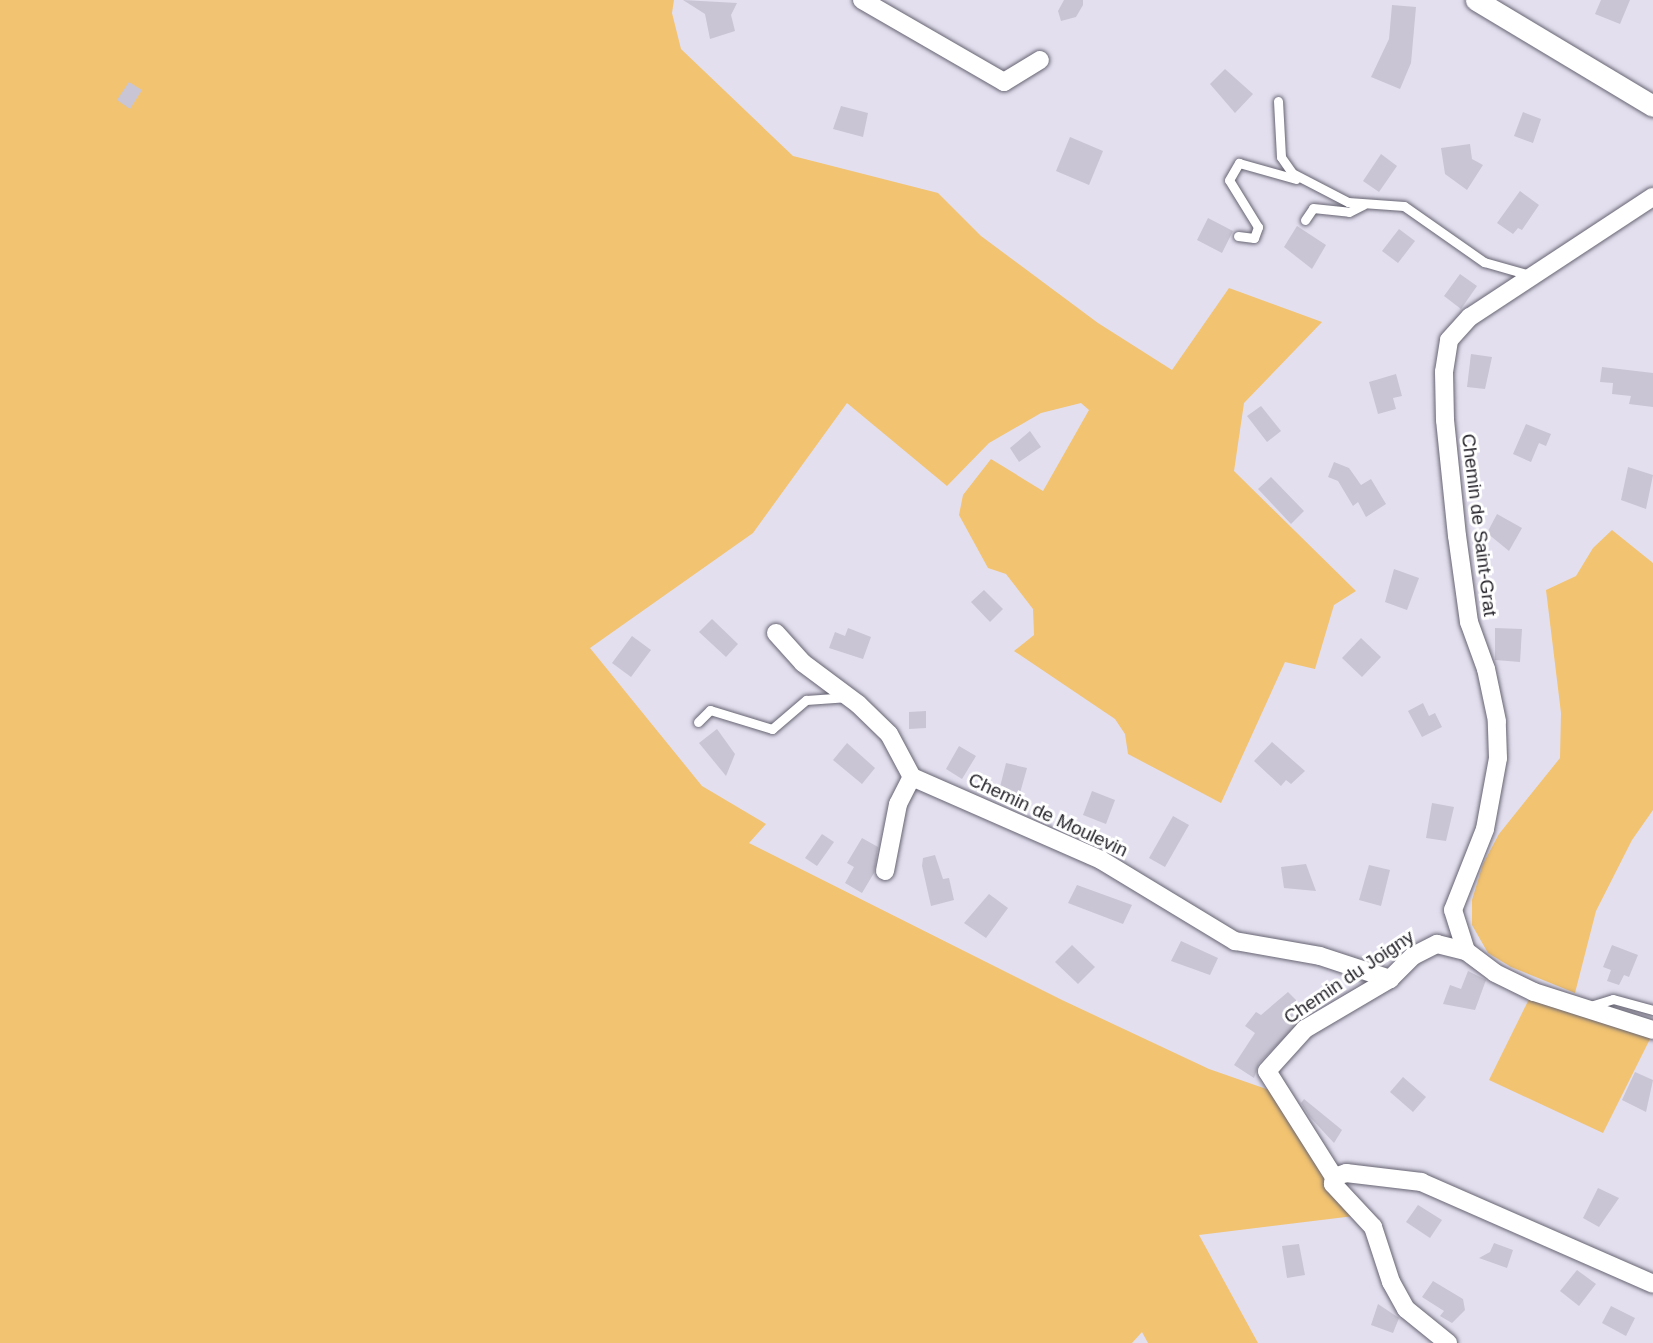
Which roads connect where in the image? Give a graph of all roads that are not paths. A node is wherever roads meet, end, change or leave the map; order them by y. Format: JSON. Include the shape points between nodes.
{"nodes":[{"id":1,"x":862,"y":0,"type":"edge"},
{"id":2,"x":1476,"y":0,"type":"edge"},
{"id":3,"x":1040,"y":60,"type":"dead end"},
{"id":4,"x":1278,"y":101,"type":"dead end"},
{"id":5,"x":1653,"y":106,"type":"edge"},
{"id":6,"x":1305,"y":181,"type":"junction"},
{"id":7,"x":1653,"y":197,"type":"edge"},
{"id":8,"x":1364,"y":204,"type":"junction"},
{"id":9,"x":1306,"y":220,"type":"dead end"},
{"id":10,"x":1238,"y":236,"type":"dead end"},
{"id":11,"x":1535,"y":275,"type":"junction"},
{"id":12,"x":776,"y":634,"type":"dead end"},
{"id":13,"x":850,"y":697,"type":"junction"},
{"id":14,"x":698,"y":722,"type":"dead end"},
{"id":15,"x":912,"y":777,"type":"junction"},
{"id":16,"x":885,"y":871,"type":"dead end"},
{"id":17,"x":1466,"y":951,"type":"junction"},
{"id":18,"x":1390,"y":979,"type":"junction"},
{"id":19,"x":1586,"y":1007,"type":"junction"},
{"id":20,"x":1653,"y":1010,"type":"edge"},
{"id":21,"x":1653,"y":1030,"type":"edge"},
{"id":22,"x":1334,"y":1177,"type":"junction"},
{"id":23,"x":1653,"y":1284,"type":"edge"},
{"id":24,"x":1448,"y":1343,"type":"edge"}],
"edges":[{"from":1,"to":3,"type":"street","via":[[1004,82]]},
{"from":2,"to":5,"type":"street"},
{"from":4,"to":6,"type":"lane","via":[[1281,157]]},
{"from":6,"to":8,"type":"lane","via":[[1335,197]]},
{"from":6,"to":10,"type":"lane","via":[[1239,163],[1229,180],[1258,227],[1254,238]]},
{"from":7,"to":11,"type":"street","name":"Chemin de Saint-Grat"},
{"from":8,"to":9,"type":"lane","via":[[1349,212],[1312,208]]},
{"from":8,"to":11,"type":"lane","via":[[1404,206],[1484,262],[1503,271]]},
{"from":11,"to":17,"type":"street","name":"Chemin de Saint-Grat","via":[[1470,317],[1449,340],[1444,372],[1444,420],[1465,599],[1486,669],[1498,758],[1485,830],[1453,910]]},
{"from":12,"to":13,"type":"street","via":[[803,663]]},
{"from":13,"to":14,"type":"lane","via":[[806,699],[772,729],[710,710]]},
{"from":13,"to":15,"type":"street","via":[[889,734]]},
{"from":15,"to":16,"type":"street","via":[[898,804]]},
{"from":15,"to":18,"type":"street","name":"Chemin de Moulevin","via":[[1101,859],[1235,941],[1320,956]]},
{"from":17,"to":18,"type":"street","name":"Chemin du Joigny","via":[[1437,944],[1413,956]]},
{"from":17,"to":19,"type":"street","via":[[1495,973],[1534,992]]},
{"from":18,"to":22,"type":"street","name":"Chemin du Joigny","via":[[1306,1029],[1267,1071]]},
{"from":19,"to":20,"type":"lane","via":[[1613,999]]},
{"from":19,"to":21,"type":"street"},
{"from":22,"to":23,"type":"street","via":[[1346,1173],[1421,1182]]},
{"from":22,"to":24,"type":"street","name":"Chemin du Joigny","via":[[1333,1184],[1373,1227],[1391,1282],[1406,1309]]}]}
